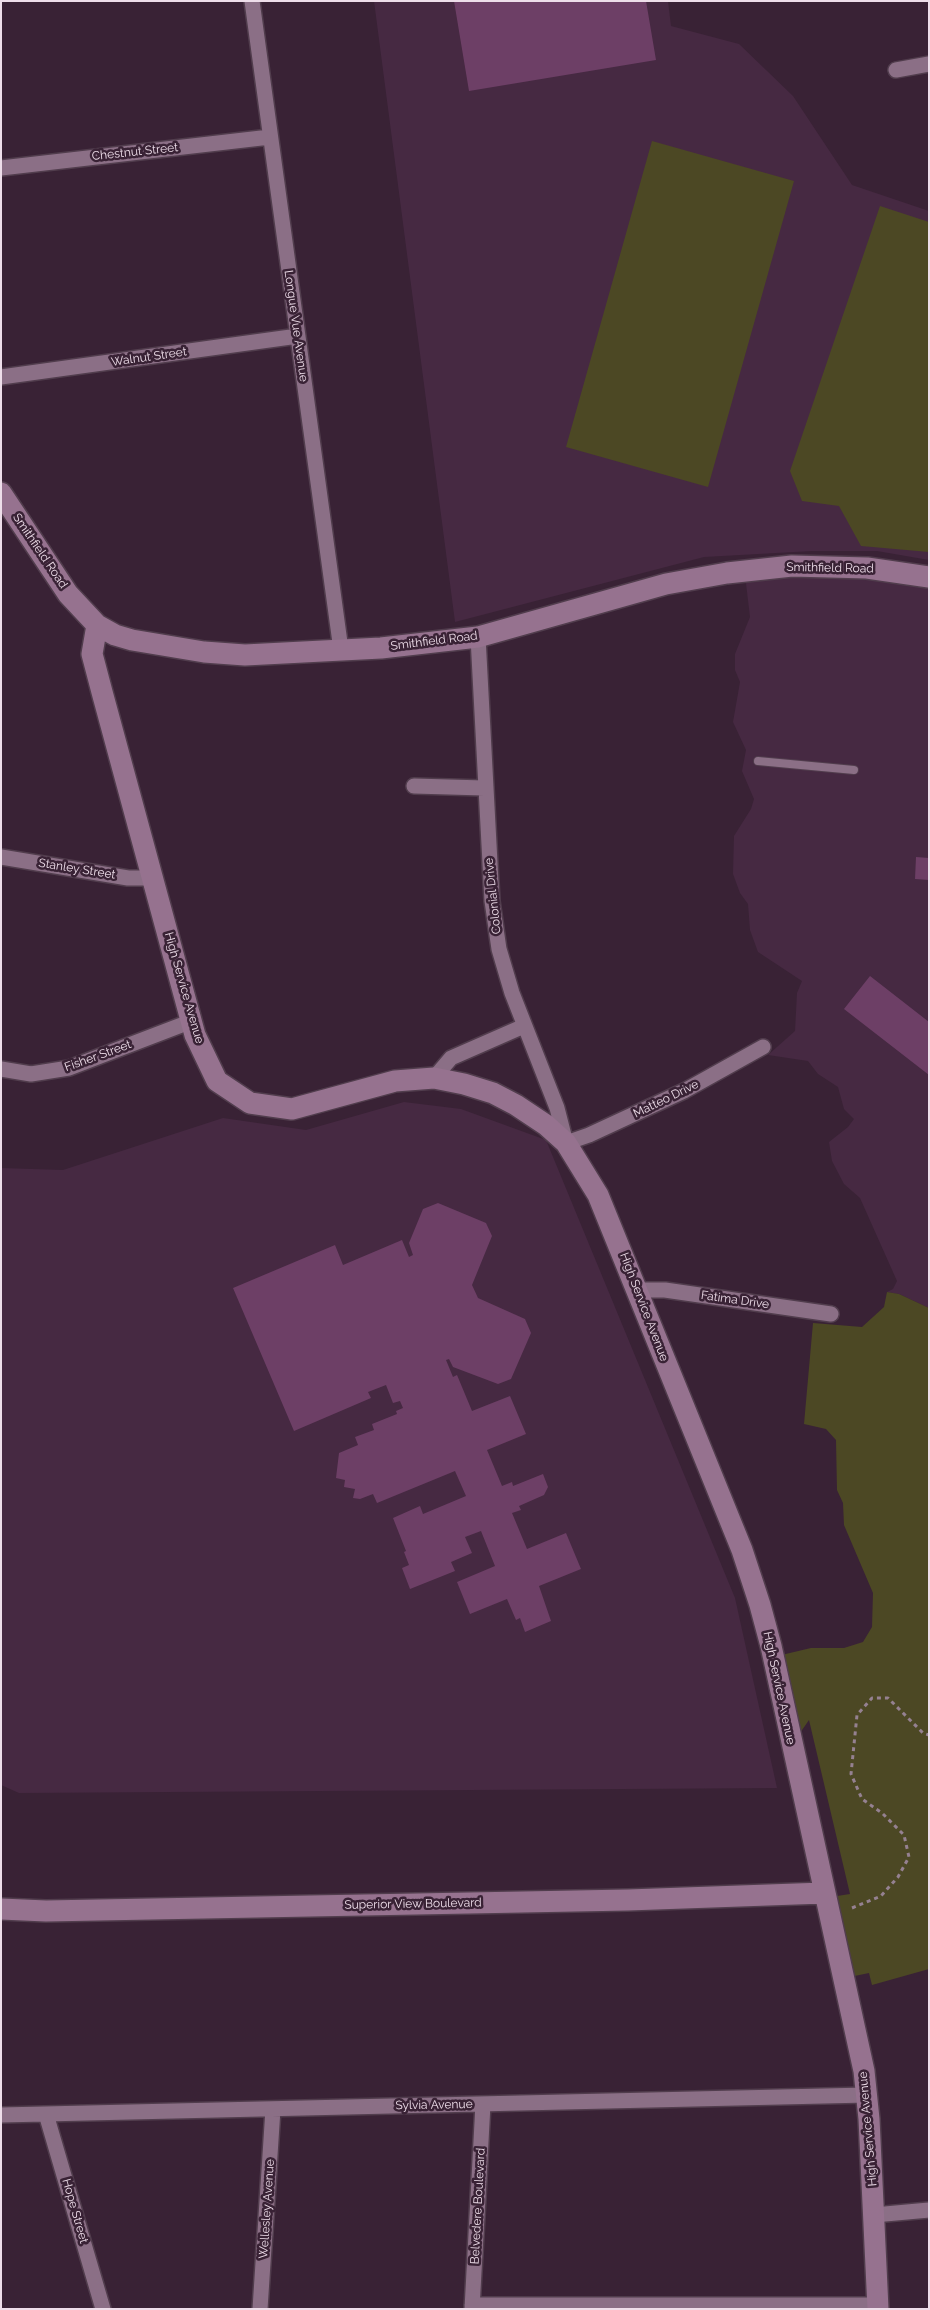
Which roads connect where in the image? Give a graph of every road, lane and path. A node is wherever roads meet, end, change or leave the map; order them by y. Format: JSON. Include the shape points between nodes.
{"nodes":[{"id":1,"x":252,"y":1,"type":"edge"},
{"id":2,"x":929,"y":64,"type":"edge"},
{"id":3,"x":896,"y":70,"type":"dead end"},
{"id":4,"x":270,"y":137,"type":"junction"},
{"id":5,"x":1,"y":168,"type":"edge"},
{"id":6,"x":298,"y":336,"type":"junction"},
{"id":7,"x":1,"y":377,"type":"edge"},
{"id":8,"x":5,"y":504,"type":"edge"},
{"id":9,"x":929,"y":577,"type":"edge"},
{"id":10,"x":97,"y":625,"type":"junction"},
{"id":11,"x":478,"y":637,"type":"junction"},
{"id":12,"x":341,"y":650,"type":"junction"},
{"id":13,"x":758,"y":761,"type":"dead end"},
{"id":14,"x":854,"y":770,"type":"dead end"},
{"id":15,"x":414,"y":786,"type":"dead end"},
{"id":16,"x":484,"y":788,"type":"junction"},
{"id":17,"x":1,"y":857,"type":"edge"},
{"id":18,"x":153,"y":878,"type":"junction"},
{"id":19,"x":192,"y":1021,"type":"junction"},
{"id":20,"x":524,"y":1026,"type":"junction"},
{"id":21,"x":763,"y":1047,"type":"dead end"},
{"id":22,"x":1,"y":1069,"type":"edge"},
{"id":23,"x":434,"y":1078,"type":"junction"},
{"id":24,"x":566,"y":1143,"type":"junction"},
{"id":25,"x":638,"y":1290,"type":"junction"},
{"id":26,"x":831,"y":1314,"type":"dead end"},
{"id":27,"x":929,"y":1735,"type":"edge"},
{"id":28,"x":824,"y":1893,"type":"junction"},
{"id":29,"x":852,"y":1908,"type":"dead end"},
{"id":30,"x":1,"y":1909,"type":"edge"},
{"id":31,"x":867,"y":2095,"type":"junction"},
{"id":32,"x":483,"y":2104,"type":"junction"},
{"id":33,"x":273,"y":2108,"type":"junction"},
{"id":34,"x":46,"y":2114,"type":"junction"},
{"id":35,"x":1,"y":2115,"type":"edge"},
{"id":36,"x":929,"y":2210,"type":"edge"},
{"id":37,"x":874,"y":2215,"type":"junction"},
{"id":38,"x":472,"y":2307,"type":"edge"},
{"id":39,"x":878,"y":2307,"type":"edge"},
{"id":40,"x":103,"y":2309,"type":"edge"},
{"id":41,"x":260,"y":2309,"type":"edge"}],
"edges":[{"from":1,"to":4,"type":"street","name":"Longue Vue Avenue"},
{"from":2,"to":3,"type":"street"},
{"from":4,"to":5,"type":"street","name":"Chestnut Street"},
{"from":4,"to":6,"type":"street","name":"Longue Vue Avenue"},
{"from":6,"to":7,"type":"street","name":"Walnut Street"},
{"from":6,"to":12,"type":"street","name":"Longue Vue Avenue"},
{"from":8,"to":10,"type":"main road","name":"Smithfield Road","via":[[68,594]]},
{"from":9,"to":11,"type":"main road","name":"Smithfield Road","via":[[867,568],[792,566],[727,573],[666,584]]},
{"from":10,"to":12,"type":"main road","name":"Smithfield Road","via":[[132,640],[204,652],[245,655]]},
{"from":10,"to":18,"type":"main road","name":"High Service Avenue","via":[[92,654]]},
{"from":11,"to":12,"type":"main road","name":"Smithfield Road"},
{"from":11,"to":16,"type":"street","name":"Colonial Drive"},
{"from":13,"to":14,"type":"lane"},
{"from":15,"to":16,"type":"street"},
{"from":16,"to":20,"type":"street","name":"Colonial Drive","via":[[499,949]]},
{"from":17,"to":18,"type":"street","name":"Stanley Street","via":[[128,878]]},
{"from":18,"to":19,"type":"main road","name":"High Service Avenue"},
{"from":19,"to":22,"type":"street","name":"Fisher Street","via":[[68,1068],[31,1074]]},
{"from":19,"to":23,"type":"main road","name":"High Service Avenue","via":[[217,1081],[250,1103],[292,1109],[396,1081]]},
{"from":20,"to":23,"type":"street","via":[[451,1058]]},
{"from":20,"to":24,"type":"street","name":"Colonial Drive","via":[[557,1108]]},
{"from":21,"to":24,"type":"street","name":"Matteo Drive","via":[[684,1091]]},
{"from":23,"to":24,"type":"main road","name":"High Service Avenue","via":[[493,1093],[534,1117]]},
{"from":24,"to":25,"type":"main road","name":"High Service Avenue","via":[[598,1195]]},
{"from":25,"to":26,"type":"street","name":"Fatima Drive","via":[[666,1290]]},
{"from":25,"to":28,"type":"main road","name":"High Service Avenue","via":[[742,1550],[760,1605]]},
{"from":27,"to":29,"type":"path","via":[[922,1733],[888,1698],[872,1698],[857,1715],[851,1774],[862,1799],[904,1834],[909,1857],[898,1877],[881,1896]]},
{"from":28,"to":30,"type":"main road","name":"Superior View Boulevard","via":[[628,1900],[46,1911]]},
{"from":28,"to":31,"type":"main road","name":"High Service Avenue"},
{"from":31,"to":32,"type":"street","name":"Sylvia Avenue"},
{"from":31,"to":37,"type":"main road","name":"High Service Avenue"},
{"from":32,"to":33,"type":"street","name":"Sylvia Avenue"},
{"from":32,"to":38,"type":"street","name":"Belvedere Boulevard"},
{"from":33,"to":34,"type":"street","name":"Sylvia Avenue"},
{"from":33,"to":41,"type":"street","name":"Wellesley Avenue"},
{"from":34,"to":35,"type":"street","name":"Sylvia Avenue"},
{"from":34,"to":40,"type":"street","name":"Hope Street"},
{"from":36,"to":37,"type":"street"},
{"from":37,"to":39,"type":"main road","name":"High Service Avenue"},
{"from":38,"to":39,"type":"street"}]}
